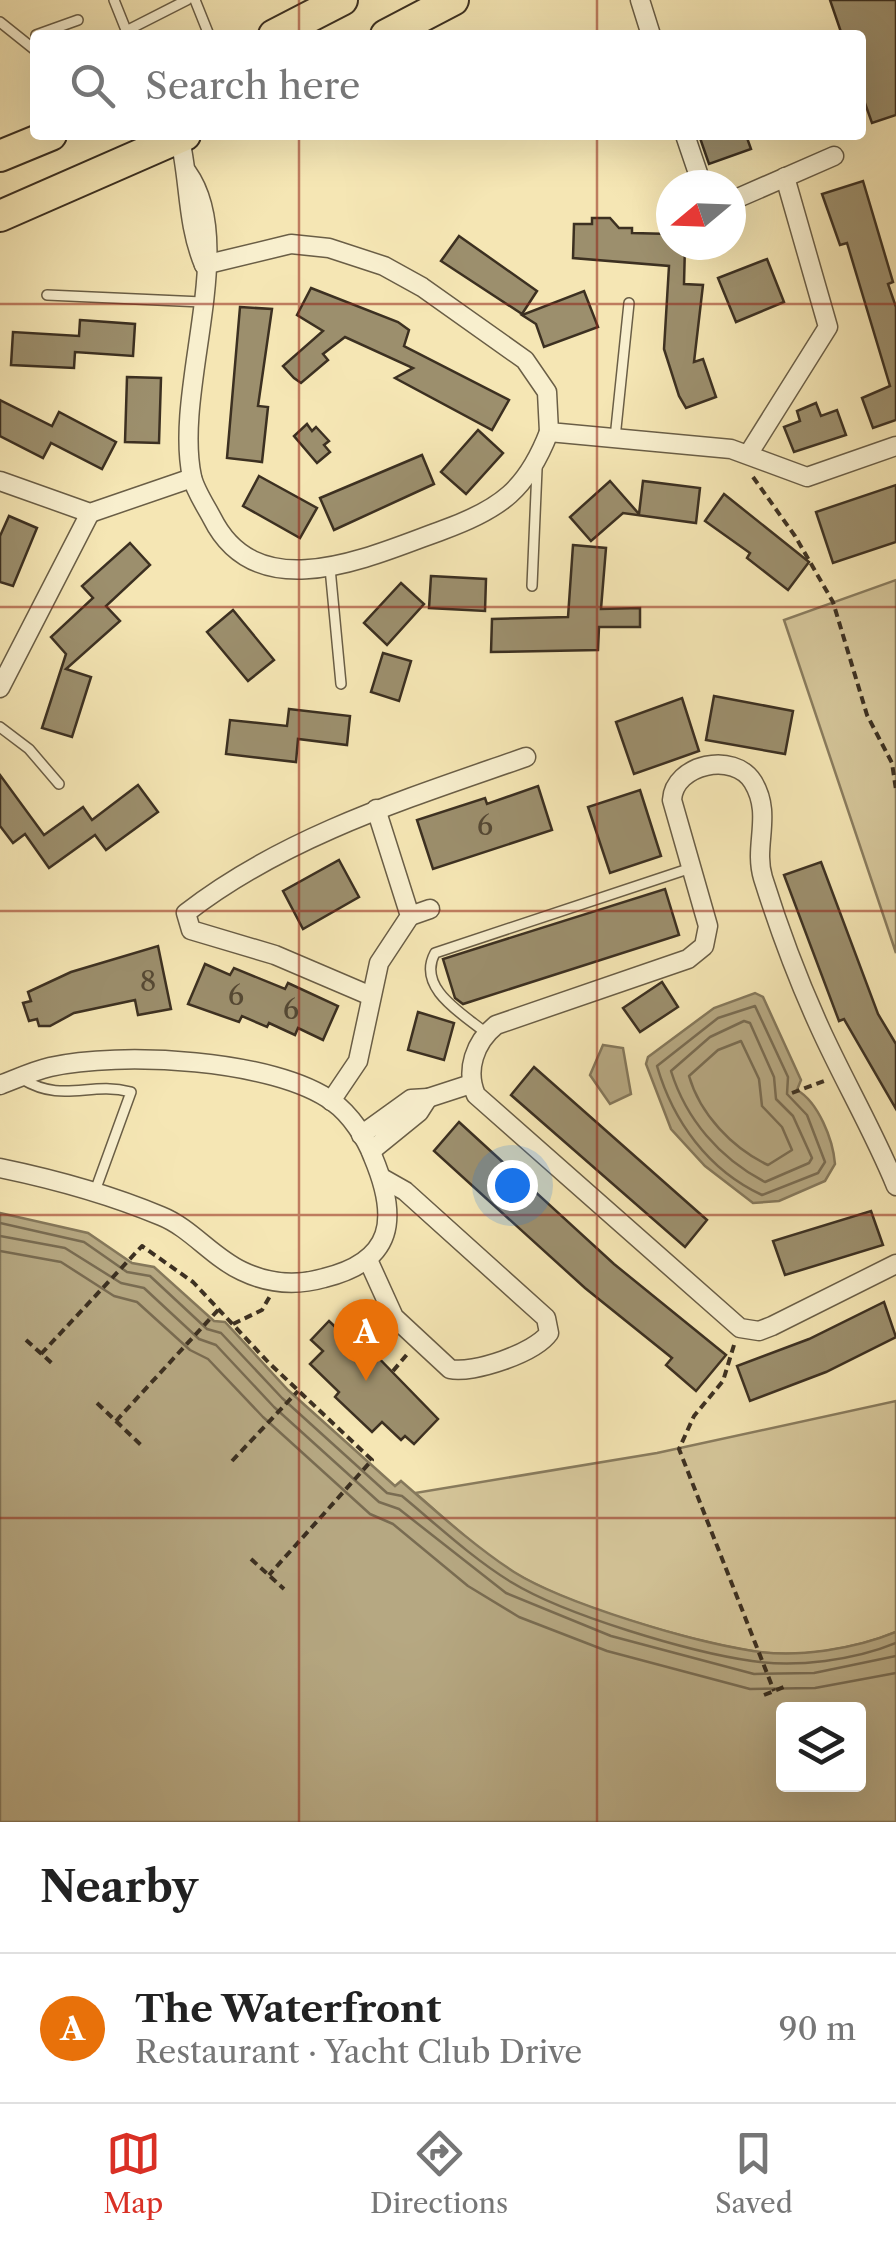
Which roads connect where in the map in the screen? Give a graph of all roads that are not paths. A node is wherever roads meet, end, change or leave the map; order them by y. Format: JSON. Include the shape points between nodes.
{"nodes":[{"id":1,"x":114,"y":0,"type":"edge"},
{"id":2,"x":191,"y":0,"type":"edge"},
{"id":3,"x":342,"y":0,"type":"edge"},
{"id":4,"x":453,"y":0,"type":"edge"},
{"id":5,"x":640,"y":0,"type":"edge"},
{"id":6,"x":305,"y":9,"type":"edge"},
{"id":7,"x":78,"y":20,"type":"dead end"},
{"id":8,"x":0,"y":22,"type":"edge"},
{"id":9,"x":50,"y":30,"type":"edge"},
{"id":10,"x":126,"y":30,"type":"edge"},
{"id":11,"x":133,"y":30,"type":"edge"},
{"id":12,"x":206,"y":30,"type":"edge"},
{"id":13,"x":280,"y":30,"type":"edge"},
{"id":14,"x":396,"y":30,"type":"edge"},
{"id":15,"x":649,"y":30,"type":"edge"},
{"id":16,"x":30,"y":37,"type":"edge"},
{"id":17,"x":22,"y":40,"type":"junction"},
{"id":18,"x":30,"y":46,"type":"edge"},
{"id":19,"x":39,"y":140,"type":"edge"},
{"id":20,"x":172,"y":140,"type":"edge"},
{"id":21,"x":182,"y":140,"type":"edge"},
{"id":22,"x":687,"y":140,"type":"edge"},
{"id":23,"x":0,"y":156,"type":"edge"},
{"id":24,"x":834,"y":156,"type":"dead end"},
{"id":25,"x":697,"y":170,"type":"edge"},
{"id":26,"x":785,"y":177,"type":"junction"},
{"id":27,"x":746,"y":194,"type":"edge"},
{"id":28,"x":0,"y":216,"type":"edge"},
{"id":29,"x":204,"y":265,"type":"junction"},
{"id":30,"x":47,"y":294,"type":"dead end"},
{"id":31,"x":202,"y":302,"type":"junction"},
{"id":32,"x":629,"y":303,"type":"dead end"},
{"id":33,"x":548,"y":432,"type":"junction"},
{"id":34,"x":614,"y":440,"type":"junction"},
{"id":35,"x":896,"y":446,"type":"edge"},
{"id":36,"x":749,"y":452,"type":"junction"},
{"id":37,"x":537,"y":466,"type":"junction"},
{"id":38,"x":192,"y":478,"type":"junction"},
{"id":39,"x":0,"y":481,"type":"edge"},
{"id":40,"x":90,"y":513,"type":"junction"},
{"id":41,"x":330,"y":568,"type":"junction"},
{"id":42,"x":532,"y":586,"type":"dead end"},
{"id":43,"x":341,"y":684,"type":"dead end"},
{"id":44,"x":0,"y":688,"type":"edge"},
{"id":45,"x":0,"y":727,"type":"edge"},
{"id":46,"x":526,"y":758,"type":"dead end"},
{"id":47,"x":59,"y":784,"type":"dead end"},
{"id":48,"x":376,"y":809,"type":"junction"},
{"id":49,"x":691,"y":868,"type":"junction"},
{"id":50,"x":430,"y":909,"type":"dead end"},
{"id":51,"x":410,"y":916,"type":"junction"},
{"id":52,"x":371,"y":996,"type":"junction"},
{"id":53,"x":486,"y":1033,"type":"junction"},
{"id":54,"x":19,"y":1078,"type":"junction"},
{"id":55,"x":471,"y":1084,"type":"junction"},
{"id":56,"x":0,"y":1085,"type":"edge"},
{"id":57,"x":332,"y":1101,"type":"junction"},
{"id":58,"x":366,"y":1143,"type":"junction"},
{"id":59,"x":0,"y":1168,"type":"edge"},
{"id":60,"x":382,"y":1178,"type":"junction"},
{"id":61,"x":896,"y":1186,"type":"edge"},
{"id":62,"x":94,"y":1194,"type":"junction"},
{"id":63,"x":369,"y":1262,"type":"junction"},
{"id":64,"x":896,"y":1264,"type":"edge"}],
"edges":[{"from":1,"to":10,"type":"lane"},
{"from":2,"to":11,"type":"lane"},
{"from":2,"to":12,"type":"lane"},
{"from":3,"to":6,"type":"main road"},
{"from":4,"to":14,"type":"main road"},
{"from":5,"to":15,"type":"street"},
{"from":6,"to":13,"type":"main road"},
{"from":7,"to":9,"type":"lane"},
{"from":8,"to":17,"type":"lane"},
{"from":16,"to":17,"type":"lane"},
{"from":17,"to":18,"type":"lane"},
{"from":19,"to":23,"type":"main road"},
{"from":20,"to":28,"type":"main road"},
{"from":21,"to":29,"type":"street","via":[[212,240]]},
{"from":22,"to":25,"type":"street"},
{"from":24,"to":26,"type":"street"},
{"from":26,"to":27,"type":"street"},
{"from":26,"to":36,"type":"street","via":[[828,327]]},
{"from":29,"to":31,"type":"street"},
{"from":29,"to":33,"type":"street","via":[[291,244],[384,266],[526,360],[547,392]]},
{"from":30,"to":31,"type":"lane"},
{"from":31,"to":38,"type":"street"},
{"from":32,"to":34,"type":"lane"},
{"from":33,"to":34,"type":"street"},
{"from":33,"to":37,"type":"street"},
{"from":34,"to":36,"type":"street"},
{"from":35,"to":36,"type":"street","via":[[807,477]]},
{"from":37,"to":41,"type":"street","via":[[490,509],[456,526]]},
{"from":37,"to":42,"type":"lane"},
{"from":38,"to":40,"type":"street"},
{"from":38,"to":41,"type":"street","via":[[231,548],[274,566]]},
{"from":39,"to":40,"type":"street"},
{"from":40,"to":44,"type":"street"},
{"from":41,"to":43,"type":"lane"},
{"from":45,"to":47,"type":"lane"},
{"from":46,"to":48,"type":"street"},
{"from":48,"to":51,"type":"street"},
{"from":48,"to":52,"type":"street","via":[[212,893],[186,913],[190,930],[275,955]]},
{"from":49,"to":53,"type":"street","via":[[708,926],[697,954],[508,1018]]},
{"from":49,"to":53,"type":"lane","via":[[435,952],[430,970],[436,988]]},
{"from":49,"to":61,"type":"street","via":[[673,789],[701,768],[734,766],[748,774],[762,800],[760,866],[804,992]]},
{"from":50,"to":51,"type":"street"},
{"from":51,"to":52,"type":"street","via":[[379,962]]},
{"from":52,"to":57,"type":"street","via":[[358,1061]]},
{"from":53,"to":55,"type":"street","via":[[470,1069]]},
{"from":54,"to":56,"type":"street"},
{"from":54,"to":57,"type":"street","via":[[116,1058],[159,1060],[245,1071]]},
{"from":54,"to":62,"type":"lane","via":[[44,1092],[131,1092]]},
{"from":55,"to":58,"type":"street","via":[[411,1100]]},
{"from":55,"to":64,"type":"street","via":[[740,1328],[772,1326]]},
{"from":57,"to":58,"type":"street"},
{"from":58,"to":60,"type":"street"},
{"from":59,"to":62,"type":"street"},
{"from":60,"to":63,"type":"street","via":[[383,1240]]},
{"from":60,"to":63,"type":"street","via":[[405,1191],[546,1318],[549,1333],[534,1346],[464,1372],[450,1369],[386,1305]]},
{"from":62,"to":63,"type":"street","via":[[160,1216],[230,1264],[276,1282],[303,1283]]}]}
